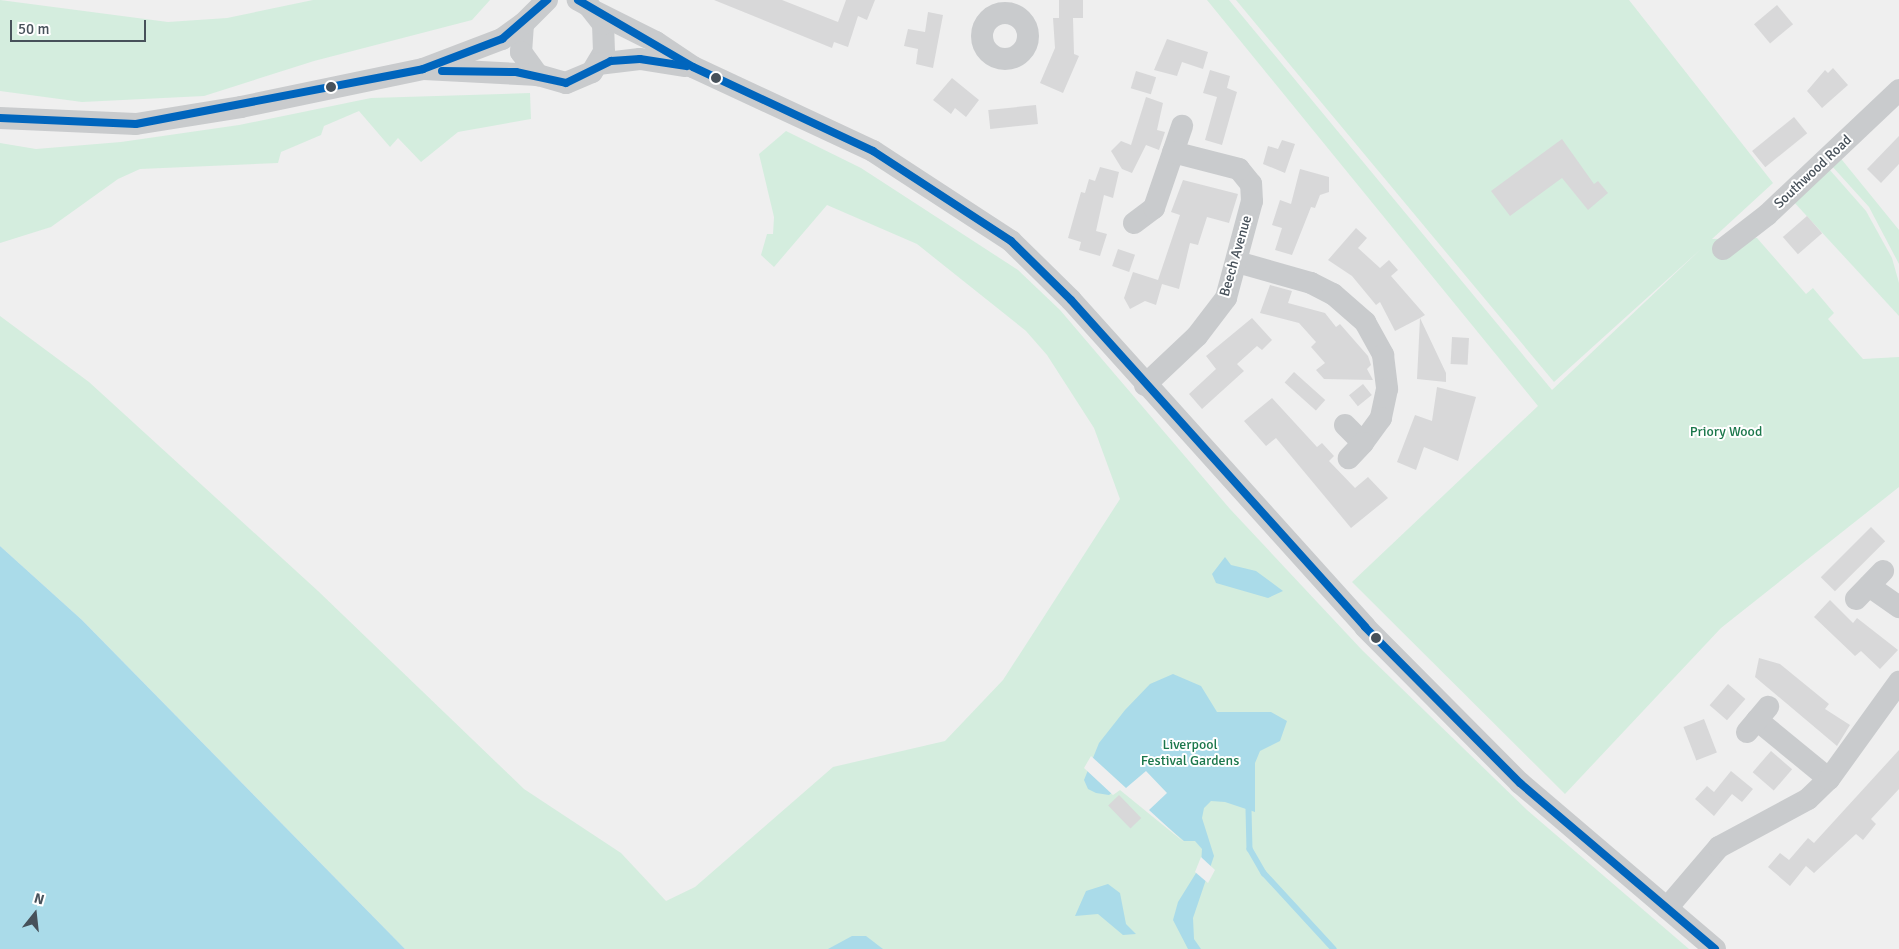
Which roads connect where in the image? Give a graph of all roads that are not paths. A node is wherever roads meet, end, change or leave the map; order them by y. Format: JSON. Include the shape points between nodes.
{"nodes":[{"id":1,"x":588,"y":5,"type":"edge"},
{"id":2,"x":536,"y":8,"type":"edge"},
{"id":3,"x":598,"y":64,"type":"junction"},
{"id":4,"x":693,"y":67,"type":"junction"},
{"id":5,"x":423,"y":69,"type":"junction"},
{"id":6,"x":538,"y":75,"type":"junction"},
{"id":7,"x":1899,"y":90,"type":"edge"},
{"id":8,"x":0,"y":118,"type":"edge"},
{"id":9,"x":1182,"y":126,"type":"dead end"},
{"id":10,"x":1173,"y":152,"type":"junction"},
{"id":11,"x":1134,"y":223,"type":"dead end"},
{"id":12,"x":1723,"y":249,"type":"dead end"},
{"id":13,"x":1237,"y":262,"type":"junction"},
{"id":14,"x":1145,"y":385,"type":"junction"},
{"id":15,"x":1345,"y":425,"type":"dead end"},
{"id":16,"x":1869,"y":585,"type":"dead end"},
{"id":17,"x":1899,"y":608,"type":"edge"},
{"id":18,"x":1899,"y":682,"type":"edge"},
{"id":19,"x":1758,"y":720,"type":"dead end"},
{"id":20,"x":1829,"y":779,"type":"junction"},
{"id":21,"x":1667,"y":908,"type":"junction"},
{"id":22,"x":1715,"y":949,"type":"edge"}],
"edges":[{"from":1,"to":3,"type":"street","via":[[606,38]]},
{"from":1,"to":4,"type":"street","via":[[656,42]]},
{"from":2,"to":5,"type":"street","via":[[497,41]]},
{"from":2,"to":6,"type":"street","via":[[521,52]]},
{"from":3,"to":4,"type":"street","via":[[640,59]]},
{"from":3,"to":6,"type":"street","via":[[580,79],[566,83]]},
{"from":4,"to":14,"type":"street","via":[[873,150],[1011,241],[1071,300]]},
{"from":5,"to":6,"type":"street"},
{"from":5,"to":8,"type":"street","via":[[241,107],[136,124]]},
{"from":7,"to":12,"type":"street","name":"Southwood Road","via":[[1767,215]]},
{"from":9,"to":10,"type":"street"},
{"from":10,"to":11,"type":"street","via":[[1154,208]]},
{"from":10,"to":13,"type":"street","name":"Beech Avenue","via":[[1231,164],[1251,184],[1252,201]]},
{"from":13,"to":14,"type":"street","name":"Beech Avenue","via":[[1226,298],[1212,318]]},
{"from":13,"to":15,"type":"street","via":[[1311,283],[1333,294],[1365,322],[1383,355],[1387,389],[1380,418],[1356,450]]},
{"from":14,"to":21,"type":"street","via":[[1365,627],[1520,784]]},
{"from":16,"to":17,"type":"street"},
{"from":18,"to":20,"type":"street"},
{"from":19,"to":20,"type":"street"},
{"from":20,"to":21,"type":"street","via":[[1808,799],[1719,847]]},
{"from":21,"to":22,"type":"street"}]}
